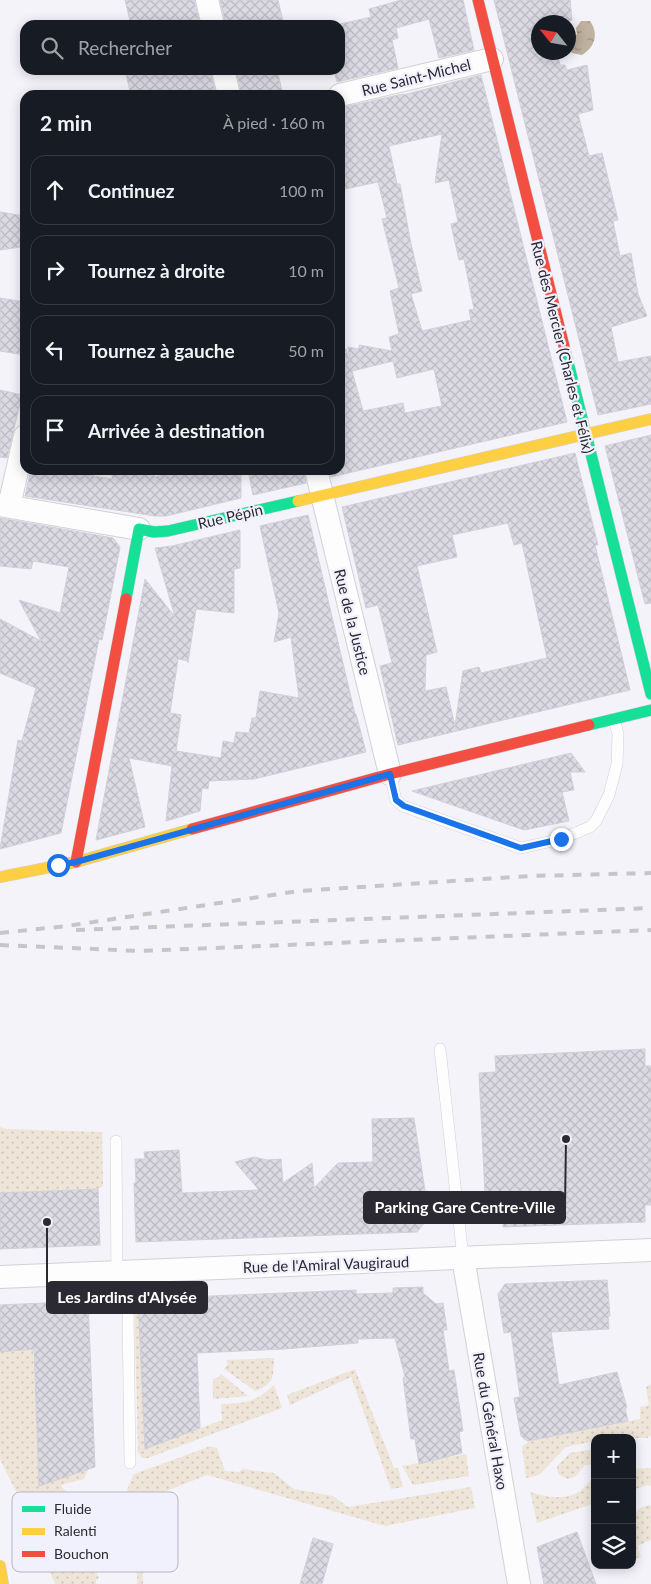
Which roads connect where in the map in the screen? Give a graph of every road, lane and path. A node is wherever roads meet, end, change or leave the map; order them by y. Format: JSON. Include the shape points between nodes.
{"nodes":[{"id":1,"x":207,"y":0,"type":"edge"},
{"id":2,"x":478,"y":0,"type":"edge"},
{"id":3,"x":212,"y":20,"type":"edge"},
{"id":4,"x":492,"y":59,"type":"junction"},
{"id":5,"x":224,"y":75,"type":"edge"},
{"id":6,"x":228,"y":90,"type":"edge"},
{"id":7,"x":345,"y":94,"type":"edge"},
{"id":8,"x":651,"y":419,"type":"edge"},
{"id":9,"x":585,"y":434,"type":"junction"},
{"id":10,"x":20,"y":454,"type":"edge"},
{"id":11,"x":317,"y":475,"type":"edge"},
{"id":12,"x":322,"y":494,"type":"junction"},
{"id":13,"x":5,"y":506,"type":"edge"},
{"id":14,"x":139,"y":529,"type":"junction"},
{"id":15,"x":651,"y":694,"type":"edge"},
{"id":16,"x":651,"y":710,"type":"edge"},
{"id":17,"x":614,"y":719,"type":"junction"},
{"id":18,"x":390,"y":774,"type":"junction"},
{"id":19,"x":76,"y":862,"type":"junction"},
{"id":20,"x":0,"y":877,"type":"edge"},
{"id":21,"x":440,"y":1049,"type":"dead end"},
{"id":22,"x":116,"y":1141,"type":"dead end"},
{"id":23,"x":651,"y":1250,"type":"edge"},
{"id":24,"x":464,"y":1258,"type":"junction"},
{"id":25,"x":117,"y":1273,"type":"junction"},
{"id":26,"x":0,"y":1277,"type":"edge"},
{"id":27,"x":130,"y":1463,"type":"dead end"},
{"id":28,"x":0,"y":1566,"type":"edge"},
{"id":29,"x":3,"y":1584,"type":"edge"},
{"id":30,"x":519,"y":1584,"type":"edge"}],
"edges":[{"from":1,"to":3,"type":"street"},
{"from":2,"to":4,"type":"street","name":"Rue des Mercier (Charles et Félix)"},
{"from":4,"to":7,"type":"street","name":"Rue Saint-Michel"},
{"from":4,"to":9,"type":"street","name":"Rue des Mercier (Charles et Félix)"},
{"from":5,"to":6,"type":"street"},
{"from":8,"to":9,"type":"street","name":"Rue Pépin"},
{"from":9,"to":12,"type":"street","name":"Rue Pépin"},
{"from":9,"to":15,"type":"street","name":"Rue des Mercier (Charles et Félix)"},
{"from":10,"to":13,"type":"street"},
{"from":11,"to":12,"type":"street","name":"Rue de la Justice"},
{"from":12,"to":14,"type":"street","name":"Rue Pépin","via":[[168,530]]},
{"from":12,"to":18,"type":"street","name":"Rue de la Justice"},
{"from":13,"to":14,"type":"street"},
{"from":14,"to":19,"type":"street"},
{"from":16,"to":17,"type":"street"},
{"from":17,"to":18,"type":"street"},
{"from":17,"to":18,"type":"lane","via":[[618,734],[617,764],[609,795],[590,827],[561,839],[521,848],[404,806],[396,800]]},
{"from":18,"to":19,"type":"street"},
{"from":19,"to":20,"type":"street"},
{"from":21,"to":24,"type":"lane"},
{"from":22,"to":25,"type":"lane"},
{"from":23,"to":24,"type":"street","name":"Rue de l'Amiral Vaugiraud"},
{"from":24,"to":25,"type":"street","name":"Rue de l'Amiral Vaugiraud"},
{"from":24,"to":30,"type":"street","name":"Rue du Général Haxo"},
{"from":25,"to":26,"type":"street","name":"Rue de l'Amiral Vaugiraud"},
{"from":25,"to":27,"type":"lane","via":[[120,1299],[128,1310]]},
{"from":28,"to":29,"type":"street"}]}
